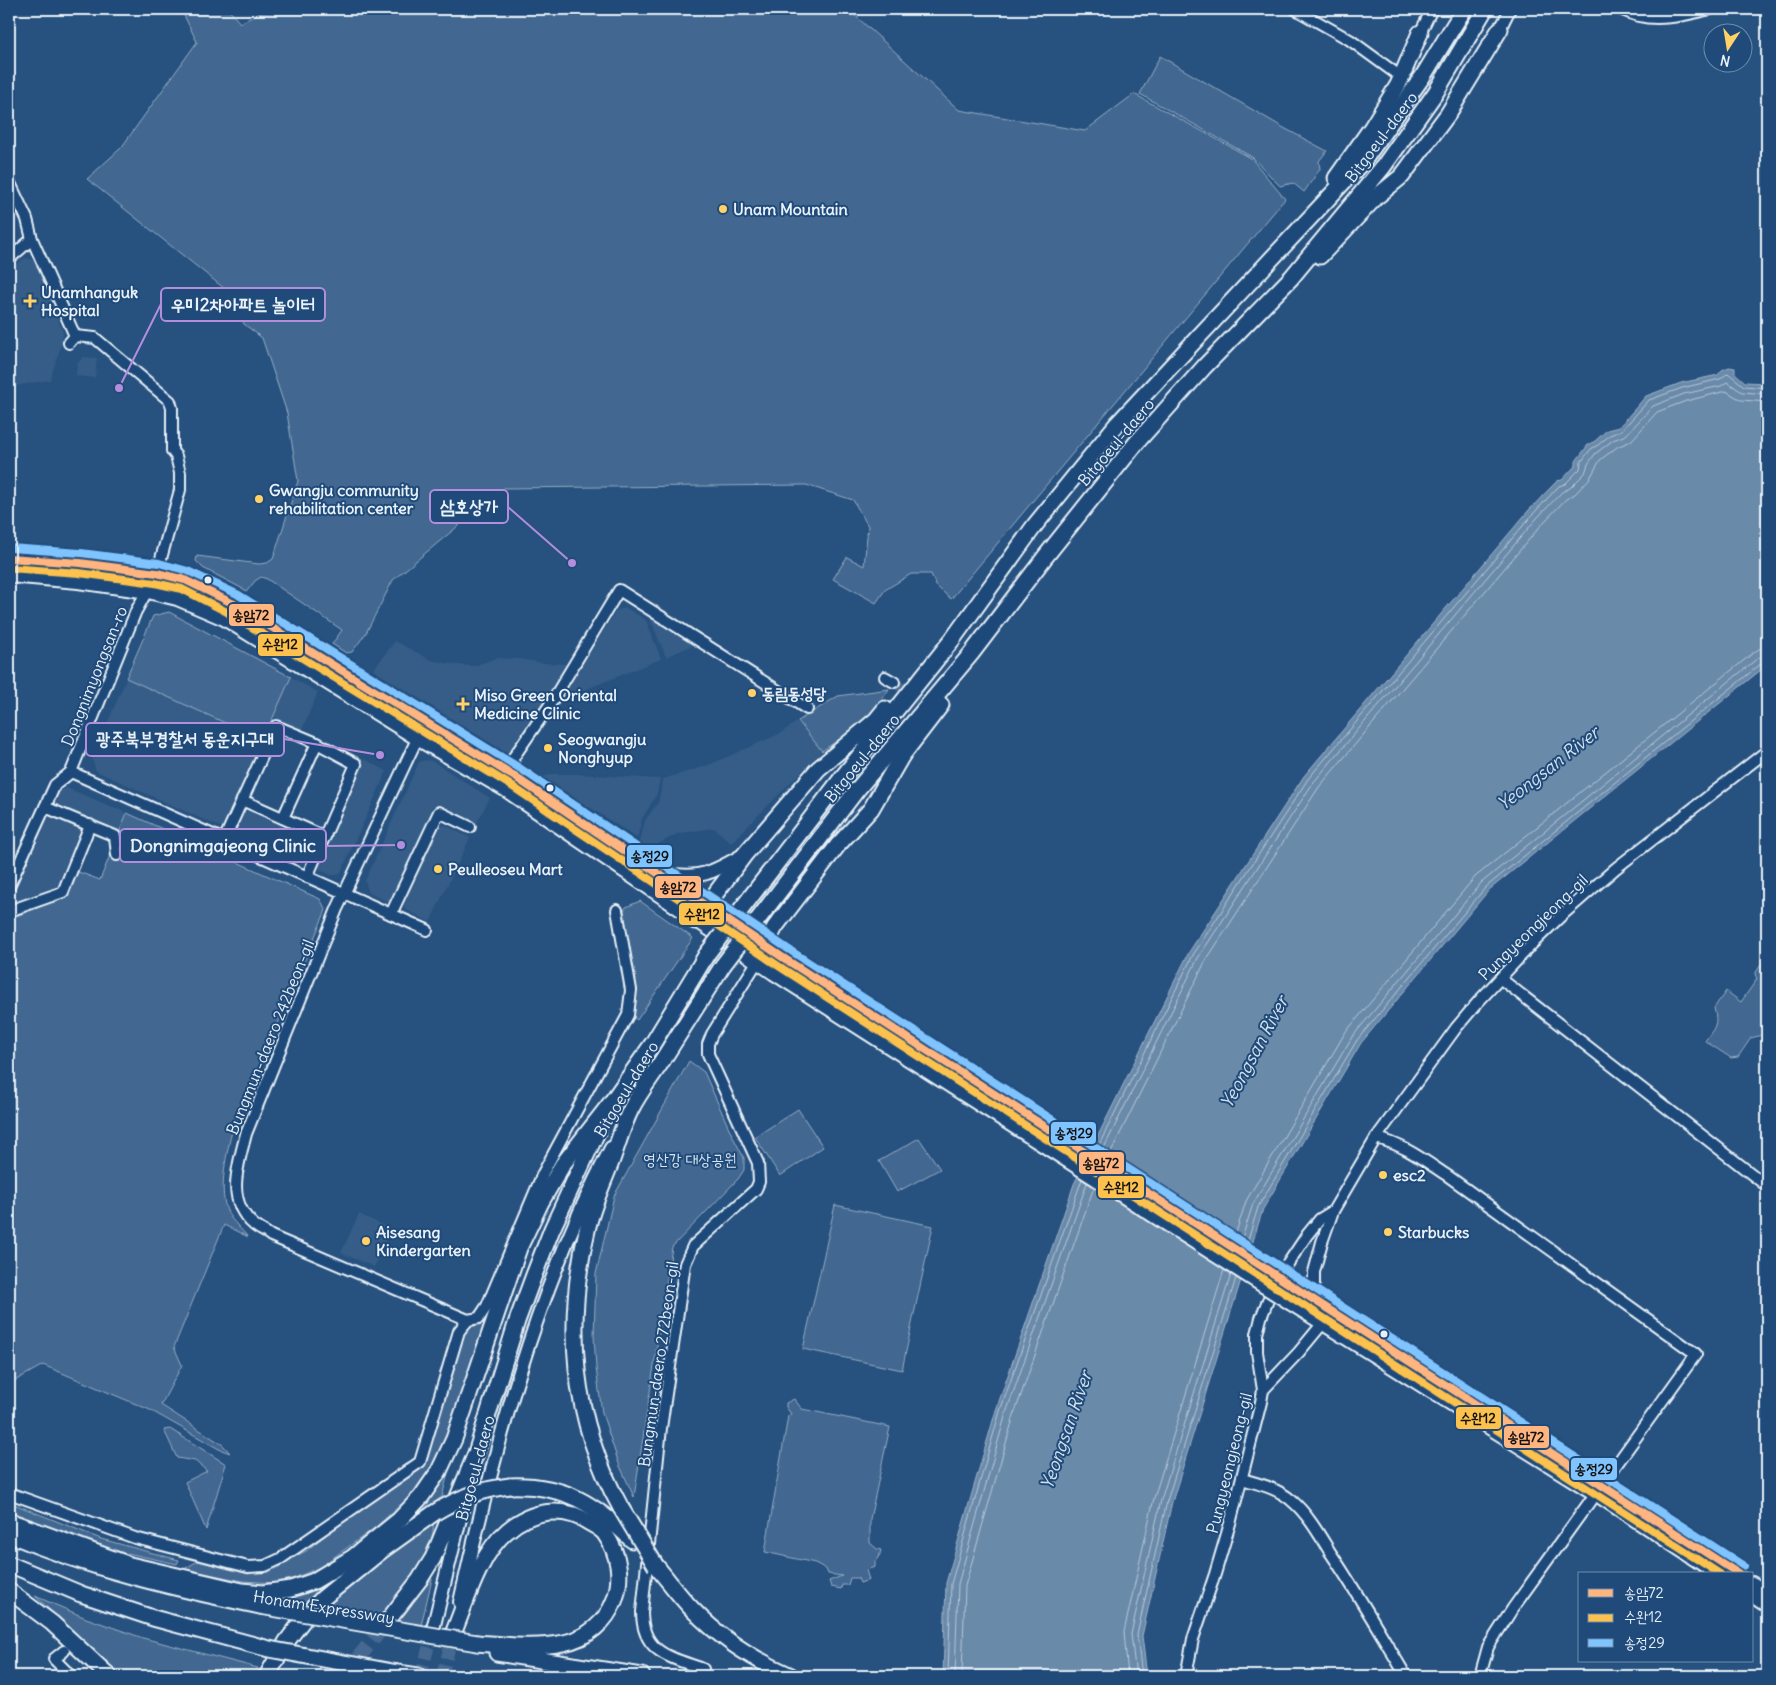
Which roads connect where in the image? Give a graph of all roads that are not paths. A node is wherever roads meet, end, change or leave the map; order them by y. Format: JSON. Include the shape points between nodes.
{"nodes":[{"id":1,"x":1295,"y":9,"type":"edge"},
{"id":2,"x":1432,"y":9,"type":"edge"},
{"id":3,"x":1464,"y":9,"type":"edge"},
{"id":4,"x":1485,"y":9,"type":"edge"},
{"id":5,"x":1510,"y":9,"type":"edge"},
{"id":6,"x":1620,"y":9,"type":"edge"},
{"id":7,"x":1711,"y":9,"type":"edge"},
{"id":8,"x":1500,"y":29,"type":"joint"},
{"id":9,"x":1420,"y":33,"type":"joint"},
{"id":10,"x":1394,"y":72,"type":"dead end"},
{"id":11,"x":9,"y":181,"type":"edge"},
{"id":12,"x":1308,"y":220,"type":"junction"},
{"id":13,"x":32,"y":239,"type":"junction"},
{"id":14,"x":9,"y":259,"type":"edge"},
{"id":15,"x":1291,"y":278,"type":"junction"},
{"id":16,"x":9,"y":558,"type":"edge"},
{"id":17,"x":157,"y":573,"type":"junction"},
{"id":18,"x":9,"y":576,"type":"edge"},
{"id":19,"x":148,"y":592,"type":"junction"},
{"id":20,"x":952,"y":640,"type":"junction"},
{"id":21,"x":972,"y":654,"type":"junction"},
{"id":22,"x":807,"y":708,"type":"dead end"},
{"id":23,"x":417,"y":739,"type":"junction"},
{"id":24,"x":318,"y":742,"type":"junction"},
{"id":25,"x":1767,"y":751,"type":"edge"},
{"id":26,"x":70,"y":772,"type":"junction"},
{"id":27,"x":515,"y":777,"type":"junction"},
{"id":28,"x":505,"y":790,"type":"junction"},
{"id":29,"x":242,"y":800,"type":"junction"},
{"id":30,"x":45,"y":806,"type":"junction"},
{"id":31,"x":283,"y":818,"type":"junction"},
{"id":32,"x":90,"y":825,"type":"junction"},
{"id":33,"x":470,"y":827,"type":"dead end"},
{"id":34,"x":325,"y":837,"type":"junction"},
{"id":35,"x":224,"y":840,"type":"junction"},
{"id":36,"x":745,"y":854,"type":"junction"},
{"id":37,"x":117,"y":855,"type":"dead end"},
{"id":38,"x":655,"y":870,"type":"junction"},
{"id":39,"x":307,"y":877,"type":"junction"},
{"id":40,"x":9,"y":886,"type":"edge"},
{"id":41,"x":345,"y":894,"type":"junction"},
{"id":42,"x":706,"y":905,"type":"junction"},
{"id":43,"x":617,"y":910,"type":"dead end"},
{"id":44,"x":9,"y":911,"type":"edge"},
{"id":45,"x":391,"y":914,"type":"junction"},
{"id":46,"x":696,"y":921,"type":"junction"},
{"id":47,"x":426,"y":930,"type":"dead end"},
{"id":48,"x":766,"y":945,"type":"junction"},
{"id":49,"x":757,"y":962,"type":"junction"},
{"id":50,"x":1501,"y":979,"type":"junction"},
{"id":51,"x":613,"y":1100,"type":"junction"},
{"id":52,"x":631,"y":1108,"type":"junction"},
{"id":53,"x":1376,"y":1138,"type":"junction"},
{"id":54,"x":1767,"y":1186,"type":"edge"},
{"id":55,"x":1333,"y":1211,"type":"junction"},
{"id":56,"x":1314,"y":1300,"type":"junction"},
{"id":57,"x":468,"y":1320,"type":"junction"},
{"id":58,"x":1323,"y":1323,"type":"junction"},
{"id":59,"x":1263,"y":1390,"type":"junction"},
{"id":60,"x":476,"y":1453,"type":"junction"},
{"id":61,"x":1242,"y":1479,"type":"junction"},
{"id":62,"x":1598,"y":1490,"type":"junction"},
{"id":63,"x":9,"y":1493,"type":"edge"},
{"id":64,"x":9,"y":1521,"type":"edge"},
{"id":65,"x":9,"y":1534,"type":"edge"},
{"id":66,"x":9,"y":1542,"type":"edge"},
{"id":67,"x":9,"y":1564,"type":"edge"},
{"id":68,"x":656,"y":1566,"type":"junction"},
{"id":69,"x":1714,"y":1572,"type":"edge"},
{"id":70,"x":1736,"y":1572,"type":"edge"},
{"id":71,"x":1754,"y":1583,"type":"edge"},
{"id":72,"x":9,"y":1591,"type":"edge"},
{"id":73,"x":1767,"y":1592,"type":"edge"},
{"id":74,"x":1754,"y":1597,"type":"edge"},
{"id":75,"x":1767,"y":1606,"type":"edge"},
{"id":76,"x":259,"y":1610,"type":"junction"},
{"id":77,"x":389,"y":1620,"type":"tunnel mouth"},
{"id":78,"x":434,"y":1630,"type":"tunnel mouth"},
{"id":79,"x":453,"y":1634,"type":"joint"},
{"id":80,"x":473,"y":1646,"type":"junction"},
{"id":81,"x":64,"y":1651,"type":"dead end"},
{"id":82,"x":702,"y":1669,"type":"dead end"},
{"id":83,"x":71,"y":1676,"type":"edge"},
{"id":84,"x":109,"y":1676,"type":"edge"},
{"id":85,"x":267,"y":1676,"type":"edge"},
{"id":86,"x":418,"y":1676,"type":"edge"},
{"id":87,"x":642,"y":1676,"type":"edge"},
{"id":88,"x":791,"y":1676,"type":"edge"},
{"id":89,"x":1186,"y":1676,"type":"edge"},
{"id":90,"x":1406,"y":1676,"type":"edge"},
{"id":91,"x":1480,"y":1676,"type":"edge"}],
"edges":[{"from":1,"to":10,"type":"street","via":[[1350,40]]},
{"from":2,"to":9,"type":"street"},
{"from":3,"to":12,"type":"highway","name":"Bitgoeul-daero","via":[[1423,76],[1364,160]]},
{"from":4,"to":15,"type":"highway","name":"Bitgoeul-daero","via":[[1436,92],[1383,167]]},
{"from":5,"to":8,"type":"street"},
{"from":6,"to":7,"type":"street","via":[[1655,18]]},
{"from":8,"to":15,"type":"highway","via":[[1448,114],[1402,176],[1375,198],[1325,252]]},
{"from":9,"to":12,"type":"highway","via":[[1398,84]]},
{"from":11,"to":13,"type":"street","via":[[27,219]]},
{"from":12,"to":20,"type":"highway","name":"Bitgoeul-daero","via":[[1117,424],[1035,525]]},
{"from":13,"to":14,"type":"street"},
{"from":13,"to":17,"type":"street","name":"Dongnimyongsan-ro","via":[[72,340],[95,338],[170,401],[172,451],[180,473],[180,490]]},
{"from":15,"to":21,"type":"highway","name":"Bitgoeul-daero","via":[[1137,442]]},
{"from":16,"to":17,"type":"main road"},
{"from":17,"to":19,"type":"street","name":"Dongnimyongsan-ro"},
{"from":17,"to":27,"type":"main road","via":[[185,580],[232,603]]},
{"from":18,"to":19,"type":"main road"},
{"from":19,"to":23,"type":"main road","via":[[177,599],[224,618]]},
{"from":19,"to":26,"type":"street","name":"Dongnimyongsan-ro","via":[[136,611]]},
{"from":20,"to":36,"type":"highway","via":[[910,679],[876,720],[818,769]]},
{"from":20,"to":51,"type":"highway","name":"Bitgoeul-daero","bridge":true,"via":[[841,778],[707,954],[653,1043]]},
{"from":21,"to":48,"type":"highway","via":[[941,706],[901,757],[871,809],[838,845],[774,927]]},
{"from":21,"to":52,"type":"highway","name":"Bitgoeul-daero","bridge":true,"via":[[856,791],[723,965]]},
{"from":22,"to":27,"type":"street","via":[[618,590],[513,758]]},
{"from":23,"to":28,"type":"main road"},
{"from":23,"to":41,"type":"street","name":"Bungmun-daero 242beon-gil"},
{"from":24,"to":29,"type":"street","via":[[276,726]]},
{"from":24,"to":31,"type":"street"},
{"from":24,"to":34,"type":"street","via":[[356,764]]},
{"from":25,"to":50,"type":"street","name":"Pungyeongjeong-gil","via":[[1616,868],[1545,931]]},
{"from":26,"to":30,"type":"street","name":"Dongnimyongsan-ro","via":[[55,785]]},
{"from":26,"to":35,"type":"street","name":"Dongnimyongsan-ro"},
{"from":27,"to":28,"type":"street"},
{"from":27,"to":38,"type":"main road"},
{"from":28,"to":46,"type":"main road"},
{"from":29,"to":31,"type":"street"},
{"from":29,"to":35,"type":"street"},
{"from":30,"to":32,"type":"street"},
{"from":30,"to":40,"type":"street","name":"Dongnimyongsan-ro"},
{"from":31,"to":34,"type":"street"},
{"from":32,"to":37,"type":"street","via":[[115,836]]},
{"from":32,"to":44,"type":"street","via":[[63,892]]},
{"from":33,"to":45,"type":"street","via":[[439,812]]},
{"from":34,"to":39,"type":"street"},
{"from":35,"to":39,"type":"street","name":"Dongnimyongsan-ro"},
{"from":36,"to":38,"type":"main road","via":[[706,874],[679,876]]},
{"from":36,"to":42,"type":"highway"},
{"from":38,"to":42,"type":"main road"},
{"from":39,"to":41,"type":"street","name":"Dongnimyongsan-ro"},
{"from":41,"to":45,"type":"street"},
{"from":41,"to":57,"type":"street","name":"Bungmun-daero 242beon-gil","via":[[246,1134],[235,1193],[242,1210],[254,1225],[271,1236]]},
{"from":42,"to":46,"type":"highway"},
{"from":42,"to":48,"type":"main road"},
{"from":43,"to":57,"type":"street","via":[[631,990],[628,1015],[543,1174],[487,1306],[479,1318]]},
{"from":45,"to":47,"type":"street"},
{"from":46,"to":49,"type":"main road"},
{"from":48,"to":49,"type":"highway"},
{"from":48,"to":56,"type":"main road","bridge":true},
{"from":49,"to":58,"type":"main road","bridge":true},
{"from":49,"to":82,"type":"street","name":"Bungmun-daero 272beon-gil","via":[[712,1034],[708,1054],[758,1163],[759,1182],[756,1189],[693,1246],[685,1264],[662,1428],[642,1612],[642,1625],[652,1646],[673,1660]]},
{"from":50,"to":53,"type":"street","name":"Pungyeongjeong-gil","via":[[1456,1028]]},
{"from":50,"to":54,"type":"street"},
{"from":51,"to":60,"type":"highway","name":"Bitgoeul-daero","via":[[534,1275]]},
{"from":51,"to":64,"type":"highway","via":[[563,1164],[519,1248],[454,1439],[439,1471],[399,1520],[352,1558],[314,1581],[292,1589],[242,1592],[130,1565]]},
{"from":52,"to":68,"type":"highway","bridge":true,"via":[[588,1224],[574,1310],[575,1352],[586,1422],[602,1470]]},
{"from":52,"to":79,"type":"main road","name":"Bitgoeul-daero","via":[[574,1224],[536,1325],[480,1516]]},
{"from":53,"to":55,"type":"street","name":"Pungyeongjeong-gil"},
{"from":53,"to":62,"type":"street","via":[[1408,1150],[1448,1176],[1696,1354]]},
{"from":55,"to":56,"type":"street","via":[[1314,1272]]},
{"from":55,"to":59,"type":"street","name":"Pungyeongjeong-gil","via":[[1320,1219],[1307,1235],[1264,1308],[1257,1334]]},
{"from":56,"to":62,"type":"main road"},
{"from":57,"to":63,"type":"street","via":[[459,1331],[420,1462],[280,1559],[265,1566],[248,1567],[134,1538]]},
{"from":58,"to":59,"type":"street"},
{"from":58,"to":62,"type":"main road"},
{"from":59,"to":61,"type":"street","name":"Pungyeongjeong-gil"},
{"from":60,"to":77,"type":"highway","via":[[433,1558]]},
{"from":60,"to":78,"type":"main road","name":"Bitgoeul-daero"},
{"from":61,"to":89,"type":"street","name":"Pungyeongjeong-gil","via":[[1193,1639]]},
{"from":61,"to":90,"type":"street","via":[[1280,1492],[1303,1513],[1351,1584]]},
{"from":62,"to":69,"type":"main road"},
{"from":62,"to":70,"type":"main road"},
{"from":62,"to":91,"type":"street","via":[[1488,1647]]},
{"from":65,"to":76,"type":"highway","via":[[80,1562]]},
{"from":66,"to":76,"type":"highway","name":"Honam Expressway","via":[[106,1578],[186,1599]]},
{"from":67,"to":86,"type":"highway","bridge":true,"via":[[81,1594],[153,1618],[269,1649]]},
{"from":68,"to":85,"type":"highway","bridge":true,"via":[[611,1520],[590,1504],[535,1487],[493,1488],[434,1513],[323,1598],[287,1641]]},
{"from":68,"to":88,"type":"highway","via":[[692,1609],[723,1637],[762,1663]]},
{"from":71,"to":73,"type":"main road"},
{"from":72,"to":84,"type":"highway","via":[[52,1623]]},
{"from":74,"to":75,"type":"main road"},
{"from":76,"to":80,"type":"highway","name":"Honam Expressway"},
{"from":79,"to":80,"type":"highway","via":[[489,1552],[505,1532],[523,1518],[543,1512],[565,1512],[604,1532],[615,1552],[620,1576],[616,1599],[606,1618],[590,1633],[565,1643],[542,1646]]},
{"from":80,"to":87,"type":"highway","name":"Honam Expressway"},
{"from":81,"to":83,"type":"street","via":[[54,1659]]}]}
